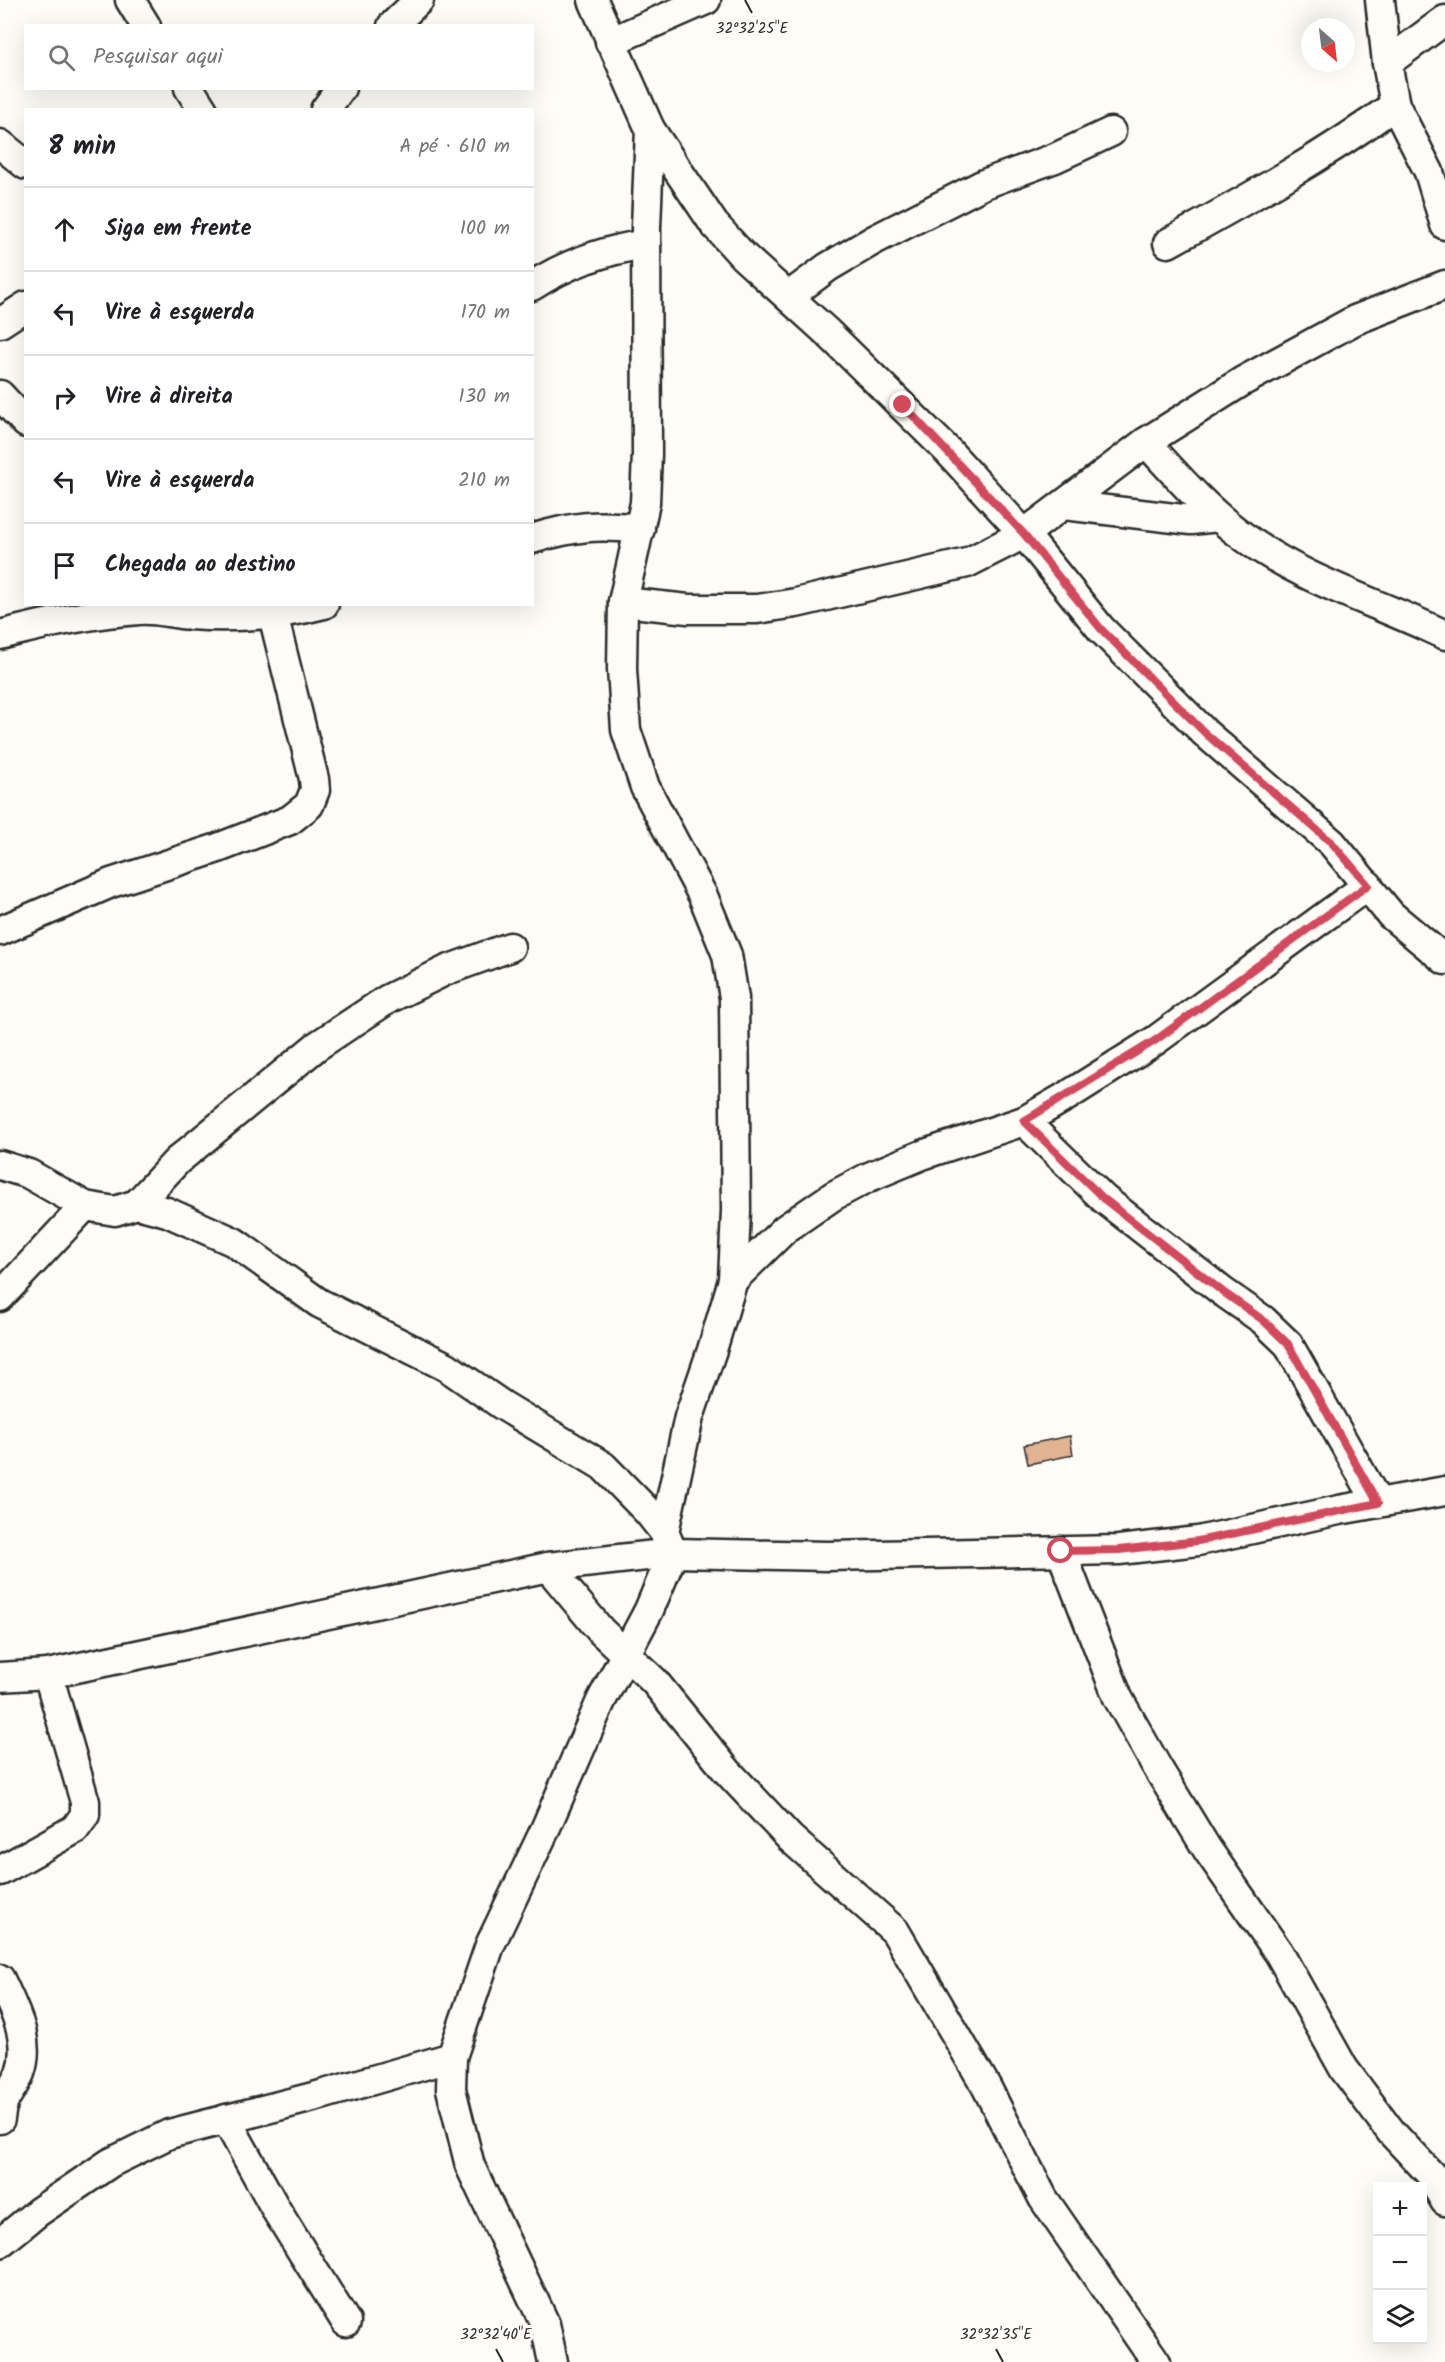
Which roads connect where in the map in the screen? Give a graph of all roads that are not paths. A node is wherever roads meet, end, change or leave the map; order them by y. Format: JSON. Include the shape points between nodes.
{"nodes":[{"id":1,"x":130,"y":0,"type":"edge"},
{"id":2,"x":419,"y":0,"type":"edge"},
{"id":3,"x":593,"y":0,"type":"edge"},
{"id":4,"x":706,"y":0,"type":"edge"},
{"id":5,"x":1380,"y":0,"type":"edge"},
{"id":6,"x":1445,"y":20,"type":"edge"},
{"id":7,"x":145,"y":24,"type":"edge"},
{"id":8,"x":394,"y":24,"type":"edge"},
{"id":9,"x":610,"y":42,"type":"junction"},
{"id":10,"x":1387,"y":63,"type":"junction"},
{"id":11,"x":190,"y":90,"type":"edge"},
{"id":12,"x":340,"y":90,"type":"edge"},
{"id":13,"x":1395,"y":105,"type":"junction"},
{"id":14,"x":202,"y":108,"type":"edge"},
{"id":15,"x":327,"y":108,"type":"edge"},
{"id":16,"x":650,"y":129,"type":"junction"},
{"id":17,"x":1111,"y":132,"type":"dead end"},
{"id":18,"x":0,"y":144,"type":"edge"},
{"id":19,"x":24,"y":163,"type":"edge"},
{"id":20,"x":1445,"y":225,"type":"edge"},
{"id":21,"x":1168,"y":243,"type":"dead end"},
{"id":22,"x":646,"y":244,"type":"junction"},
{"id":23,"x":534,"y":285,"type":"edge"},
{"id":24,"x":1445,"y":285,"type":"edge"},
{"id":25,"x":789,"y":296,"type":"junction"},
{"id":26,"x":24,"y":307,"type":"edge"},
{"id":27,"x":0,"y":323,"type":"edge"},
{"id":28,"x":0,"y":395,"type":"edge"},
{"id":29,"x":24,"y":421,"type":"edge"},
{"id":30,"x":1146,"y":442,"type":"junction"},
{"id":31,"x":1064,"y":505,"type":"junction"},
{"id":32,"x":1218,"y":517,"type":"junction"},
{"id":33,"x":640,"y":530,"type":"junction"},
{"id":34,"x":1024,"y":534,"type":"junction"},
{"id":35,"x":534,"y":538,"type":"edge"},
{"id":36,"x":623,"y":602,"type":"junction"},
{"id":37,"x":315,"y":606,"type":"edge"},
{"id":38,"x":116,"y":609,"type":"edge"},
{"id":39,"x":273,"y":615,"type":"junction"},
{"id":40,"x":0,"y":635,"type":"edge"},
{"id":41,"x":1445,"y":635,"type":"edge"},
{"id":42,"x":1368,"y":885,"type":"junction"},
{"id":43,"x":0,"y":932,"type":"edge"},
{"id":44,"x":510,"y":947,"type":"dead end"},
{"id":45,"x":1445,"y":960,"type":"edge"},
{"id":46,"x":1024,"y":1121,"type":"junction"},
{"id":47,"x":0,"y":1166,"type":"edge"},
{"id":48,"x":137,"y":1204,"type":"junction"},
{"id":49,"x":85,"y":1206,"type":"junction"},
{"id":50,"x":736,"y":1210,"type":"junction"},
{"id":51,"x":782,"y":1232,"type":"junction"},
{"id":52,"x":733,"y":1280,"type":"junction"},
{"id":53,"x":0,"y":1297,"type":"edge"},
{"id":54,"x":1442,"y":1493,"type":"edge"},
{"id":55,"x":1378,"y":1503,"type":"junction"},
{"id":56,"x":669,"y":1542,"type":"junction"},
{"id":57,"x":1061,"y":1551,"type":"junction"},
{"id":58,"x":548,"y":1567,"type":"junction"},
{"id":59,"x":625,"y":1652,"type":"junction"},
{"id":60,"x":48,"y":1674,"type":"junction"},
{"id":61,"x":0,"y":1677,"type":"edge"},
{"id":62,"x":0,"y":1871,"type":"edge"},
{"id":63,"x":0,"y":1979,"type":"edge"},
{"id":64,"x":452,"y":2057,"type":"junction"},
{"id":65,"x":0,"y":2119,"type":"edge"},
{"id":66,"x":226,"y":2119,"type":"junction"},
{"id":67,"x":1442,"y":2185,"type":"edge"},
{"id":68,"x":0,"y":2243,"type":"edge"},
{"id":69,"x":346,"y":2322,"type":"dead end"},
{"id":70,"x":553,"y":2362,"type":"edge"},
{"id":71,"x":1156,"y":2362,"type":"edge"}],
"edges":[{"from":1,"to":7,"type":"street"},
{"from":2,"to":8,"type":"street"},
{"from":3,"to":9,"type":"street"},
{"from":4,"to":9,"type":"street"},
{"from":5,"to":10,"type":"street"},
{"from":6,"to":10,"type":"street"},
{"from":9,"to":16,"type":"street"},
{"from":10,"to":13,"type":"street"},
{"from":11,"to":14,"type":"street"},
{"from":12,"to":15,"type":"street"},
{"from":13,"to":20,"type":"street","via":[[1430,172]]},
{"from":13,"to":21,"type":"street","via":[[1277,183]]},
{"from":16,"to":22,"type":"street"},
{"from":16,"to":25,"type":"street","via":[[714,224],[743,256]]},
{"from":17,"to":25,"type":"street","via":[[1056,158],[984,184],[874,240]]},
{"from":18,"to":19,"type":"street"},
{"from":22,"to":23,"type":"street","via":[[617,248],[581,261]]},
{"from":22,"to":33,"type":"street","via":[[647,454]]},
{"from":24,"to":30,"type":"street","via":[[1355,320],[1243,381]]},
{"from":25,"to":34,"type":"street","via":[[903,405]]},
{"from":26,"to":27,"type":"street"},
{"from":28,"to":29,"type":"street"},
{"from":30,"to":31,"type":"street"},
{"from":30,"to":32,"type":"street"},
{"from":31,"to":32,"type":"street","via":[[1191,520]]},
{"from":31,"to":34,"type":"street"},
{"from":32,"to":41,"type":"street","via":[[1245,539],[1299,570]]},
{"from":33,"to":35,"type":"street","via":[[600,524],[562,529]]},
{"from":33,"to":36,"type":"street"},
{"from":34,"to":36,"type":"street","via":[[967,563],[796,603],[723,610]]},
{"from":34,"to":42,"type":"street","via":[[1101,629],[1205,733],[1332,843]]},
{"from":36,"to":50,"type":"street","via":[[626,730],[645,787],[703,896],[727,955],[734,998]]},
{"from":37,"to":39,"type":"street"},
{"from":38,"to":39,"type":"street","via":[[188,615]]},
{"from":38,"to":40,"type":"street"},
{"from":39,"to":43,"type":"street","via":[[314,779],[315,790],[309,805],[290,820],[111,883]]},
{"from":42,"to":45,"type":"street","via":[[1391,915]]},
{"from":42,"to":46,"type":"street","via":[[1156,1040]]},
{"from":44,"to":48,"type":"street","via":[[447,970],[388,999],[317,1046],[177,1161]]},
{"from":46,"to":51,"type":"street","via":[[869,1177],[833,1196]]},
{"from":46,"to":55,"type":"street","via":[[1104,1199],[1263,1320],[1288,1344]]},
{"from":47,"to":49,"type":"street","via":[[29,1174]]},
{"from":48,"to":49,"type":"street","via":[[115,1210]]},
{"from":48,"to":56,"type":"street","via":[[167,1212],[234,1242],[319,1303],[447,1367],[603,1466],[649,1513]]},
{"from":49,"to":53,"type":"street"},
{"from":50,"to":51,"type":"street","via":[[751,1223]]},
{"from":50,"to":52,"type":"street"},
{"from":51,"to":52,"type":"street"},
{"from":52,"to":56,"type":"street","via":[[688,1417]]},
{"from":54,"to":55,"type":"street"},
{"from":55,"to":57,"type":"street","via":[[1198,1541],[1119,1550]]},
{"from":56,"to":57,"type":"street","via":[[827,1556]]},
{"from":56,"to":58,"type":"street"},
{"from":56,"to":59,"type":"street","via":[[649,1610]]},
{"from":57,"to":67,"type":"street","via":[[1118,1698],[1157,1767],[1207,1849],[1279,1953],[1344,2069],[1392,2133]]},
{"from":58,"to":59,"type":"street","via":[[601,1631]]},
{"from":58,"to":60,"type":"street"},
{"from":59,"to":64,"type":"street","via":[[490,1945]]},
{"from":59,"to":71,"type":"street","via":[[790,1838],[894,1931],[986,2086],[1043,2198]]},
{"from":60,"to":61,"type":"street"},
{"from":60,"to":62,"type":"street","via":[[85,1803],[85,1815],[75,1829]]},
{"from":63,"to":65,"type":"street","via":[[20,2024],[24,2054],[19,2074],[5,2094]]},
{"from":64,"to":66,"type":"street"},
{"from":64,"to":70,"type":"street","via":[[451,2089],[470,2166],[545,2324]]},
{"from":66,"to":68,"type":"street","via":[[169,2134],[110,2163]]},
{"from":66,"to":69,"type":"street","via":[[278,2213]]}]}
